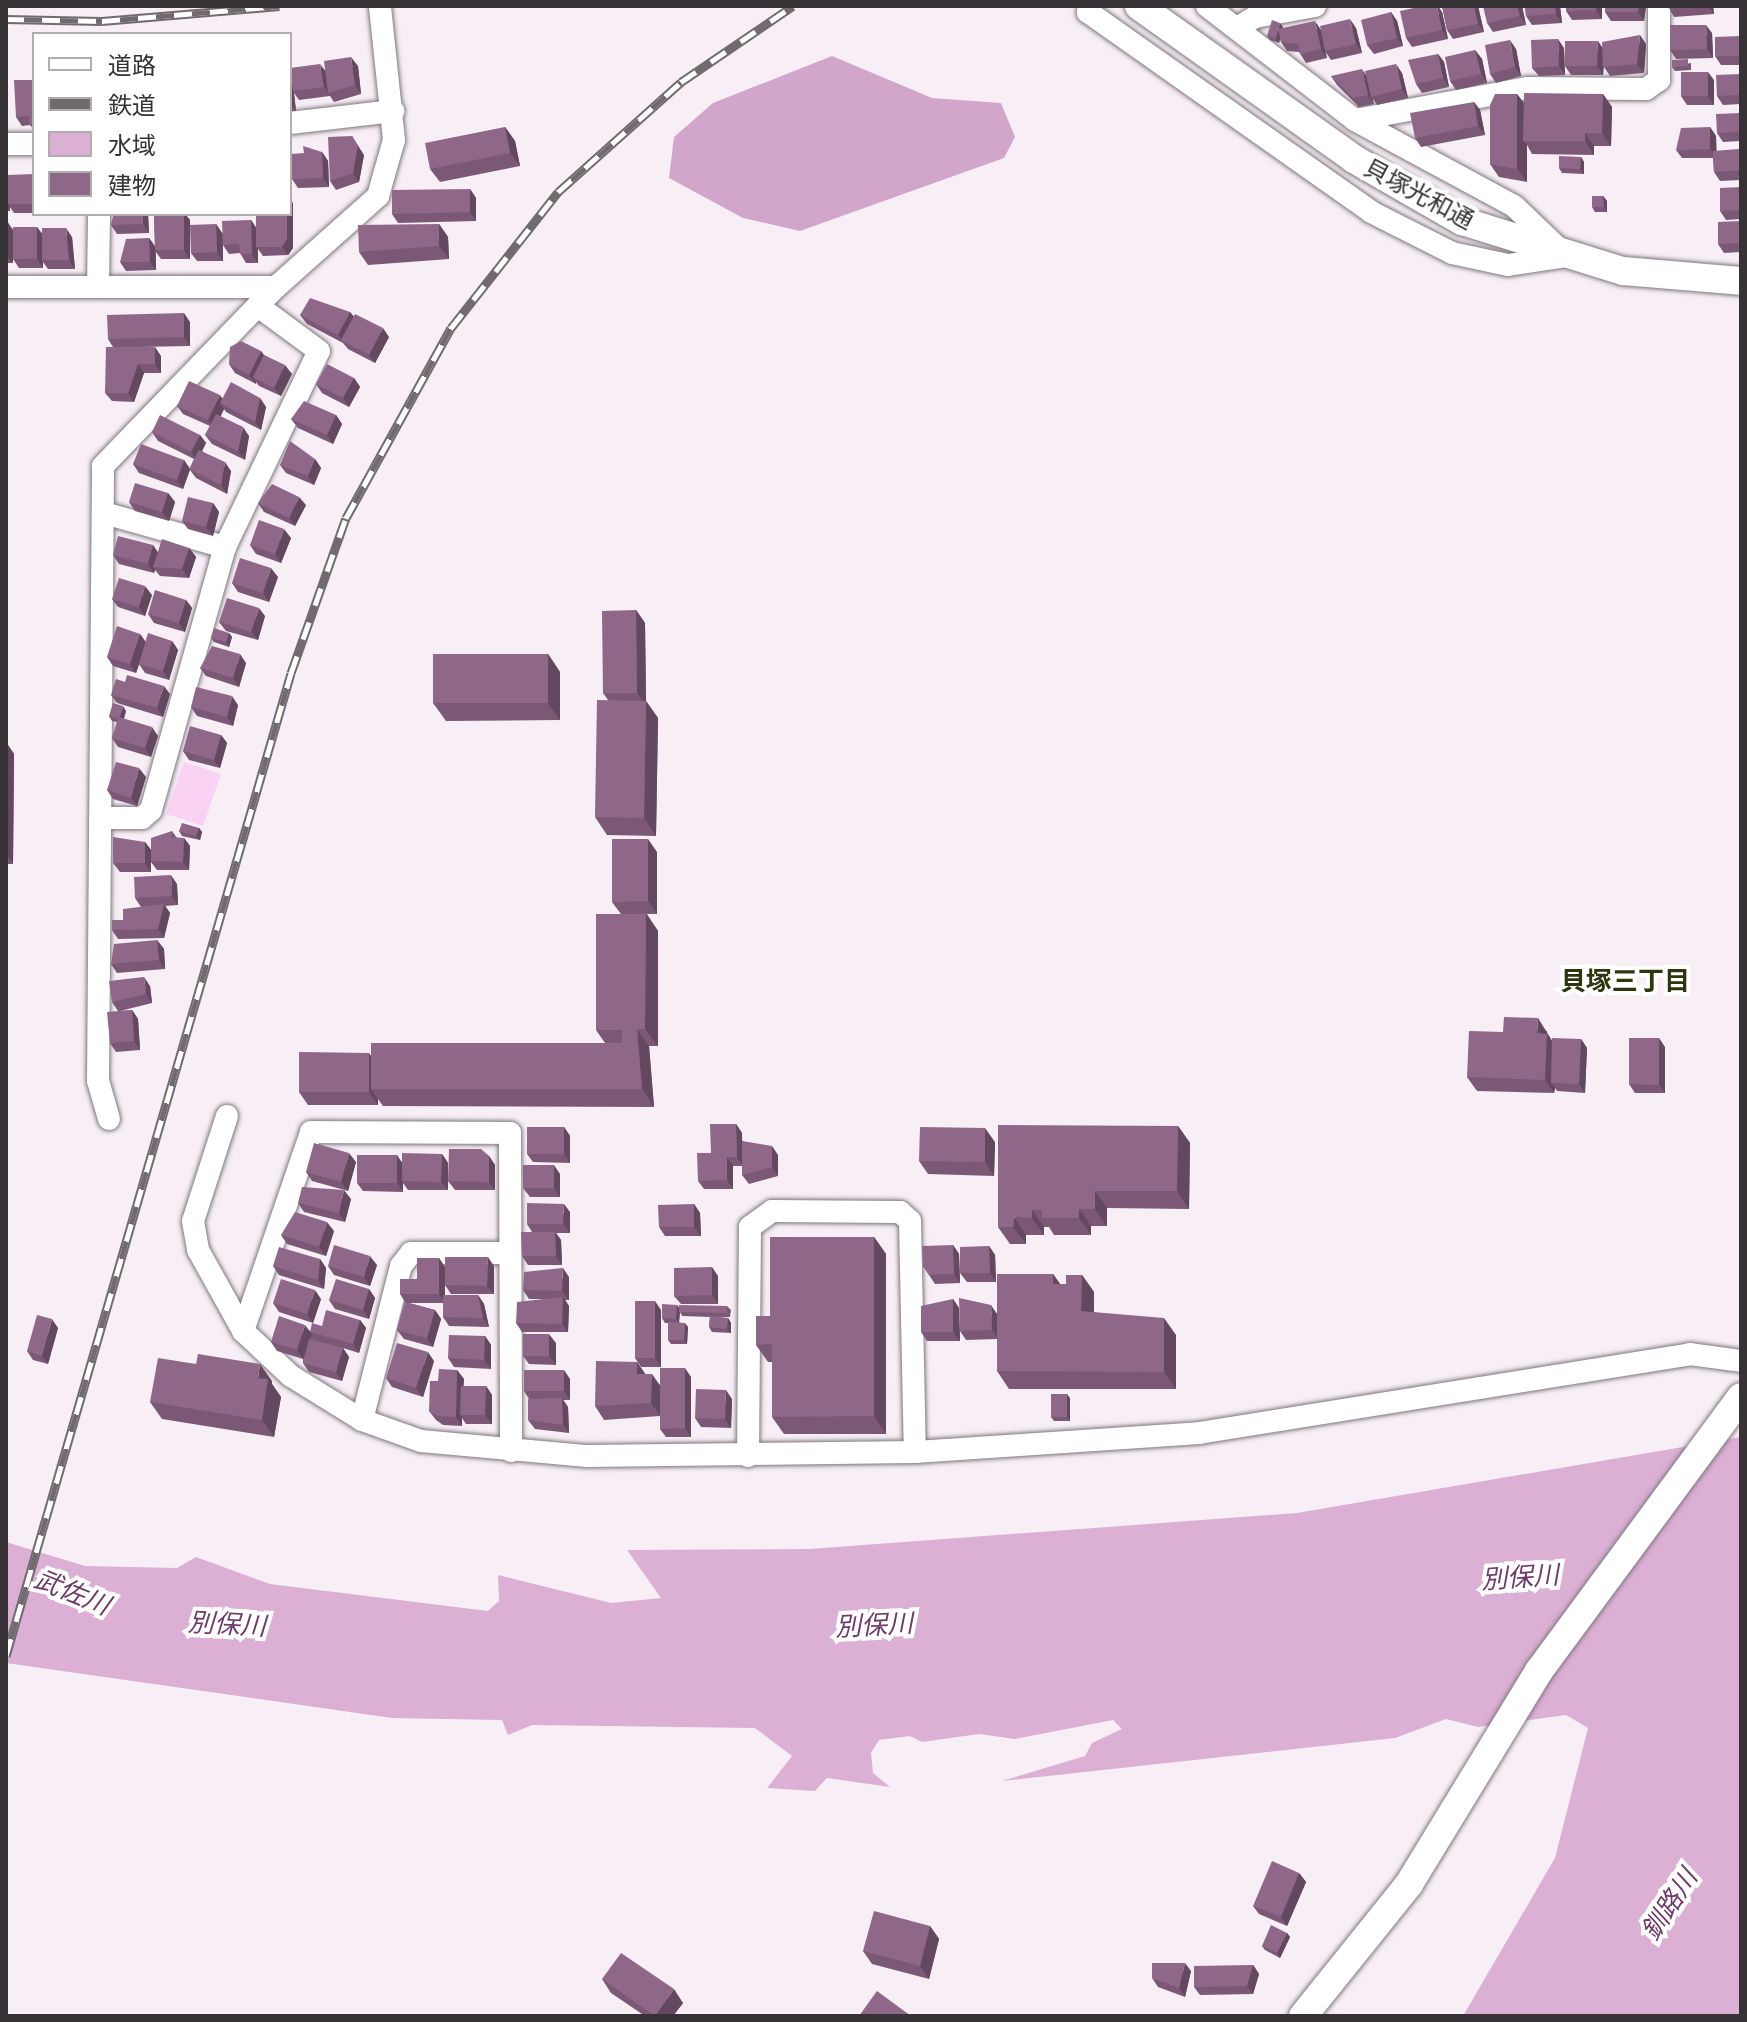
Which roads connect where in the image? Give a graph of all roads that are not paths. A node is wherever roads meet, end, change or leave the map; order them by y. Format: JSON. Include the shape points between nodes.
{"nodes":[{"id":1,"x":380,"y":6,"type":"edge"},
{"id":2,"x":1091,"y":6,"type":"edge"},
{"id":3,"x":1139,"y":6,"type":"edge"},
{"id":4,"x":1207,"y":6,"type":"edge"},
{"id":5,"x":1315,"y":6,"type":"edge"},
{"id":6,"x":1659,"y":6,"type":"edge"},
{"id":7,"x":1237,"y":28,"type":"junction"},
{"id":8,"x":393,"y":111,"type":"junction"},
{"id":9,"x":1355,"y":120,"type":"junction"},
{"id":10,"x":292,"y":123,"type":"edge"},
{"id":11,"x":6,"y":144,"type":"edge"},
{"id":12,"x":32,"y":144,"type":"edge"},
{"id":13,"x":99,"y":216,"type":"edge"},
{"id":14,"x":1567,"y":256,"type":"junction"},
{"id":15,"x":1741,"y":281,"type":"edge"},
{"id":16,"x":6,"y":287,"type":"edge"},
{"id":17,"x":98,"y":287,"type":"junction"},
{"id":18,"x":276,"y":287,"type":"junction"},
{"id":19,"x":258,"y":306,"type":"junction"},
{"id":20,"x":104,"y":513,"type":"junction"},
{"id":21,"x":225,"y":547,"type":"junction"},
{"id":22,"x":100,"y":818,"type":"junction"},
{"id":23,"x":227,"y":1116,"type":"dead end"},
{"id":24,"x":109,"y":1119,"type":"dead end"},
{"id":25,"x":509,"y":1253,"type":"junction"},
{"id":26,"x":243,"y":1331,"type":"junction"},
{"id":27,"x":1741,"y":1361,"type":"edge"},
{"id":28,"x":1738,"y":1402,"type":"edge"},
{"id":29,"x":362,"y":1420,"type":"junction"},
{"id":30,"x":511,"y":1451,"type":"junction"},
{"id":31,"x":915,"y":1452,"type":"junction"},
{"id":32,"x":748,"y":1456,"type":"junction"},
{"id":33,"x":1303,"y":2016,"type":"edge"}],
"edges":[{"from":1,"to":8,"type":"street"},
{"from":2,"to":14,"type":"street","via":[[1088,12],[1371,212],[1452,253],[1508,265]]},
{"from":3,"to":14,"type":"street","name":"貝塚光和通","via":[[1354,159],[1462,221]]},
{"from":4,"to":7,"type":"street"},
{"from":5,"to":7,"type":"street","via":[[1255,17]]},
{"from":6,"to":9,"type":"street","via":[[1659,80],[1646,89],[1528,88]]},
{"from":7,"to":9,"type":"street"},
{"from":8,"to":10,"type":"street"},
{"from":8,"to":18,"type":"street","via":[[394,140],[378,196]]},
{"from":9,"to":14,"type":"street","via":[[1514,206]]},
{"from":11,"to":12,"type":"street"},
{"from":13,"to":17,"type":"street"},
{"from":14,"to":15,"type":"street","name":"貝塚光和通","via":[[1623,271]]},
{"from":16,"to":17,"type":"street"},
{"from":17,"to":18,"type":"street"},
{"from":18,"to":19,"type":"street"},
{"from":19,"to":20,"type":"street","via":[[103,466]]},
{"from":19,"to":21,"type":"street","via":[[319,351]]},
{"from":20,"to":21,"type":"street"},
{"from":20,"to":22,"type":"street"},
{"from":21,"to":22,"type":"street","via":[[151,810],[142,818]]},
{"from":22,"to":24,"type":"street","via":[[98,1081]]},
{"from":23,"to":26,"type":"street","via":[[193,1221],[198,1250]]},
{"from":25,"to":26,"type":"street","via":[[510,1133],[311,1132]]},
{"from":25,"to":29,"type":"street","via":[[411,1253],[401,1266]]},
{"from":25,"to":30,"type":"street"},
{"from":26,"to":29,"type":"street","via":[[291,1376]]},
{"from":27,"to":31,"type":"street","via":[[1690,1354],[1199,1433]]},
{"from":28,"to":33,"type":"street","via":[[1489,1746],[1409,1884]]},
{"from":29,"to":30,"type":"street","via":[[421,1441]]},
{"from":30,"to":32,"type":"street"},
{"from":31,"to":32,"type":"street"},
{"from":31,"to":32,"type":"street","via":[[910,1221],[900,1212],[772,1211],[750,1227]]}]}
